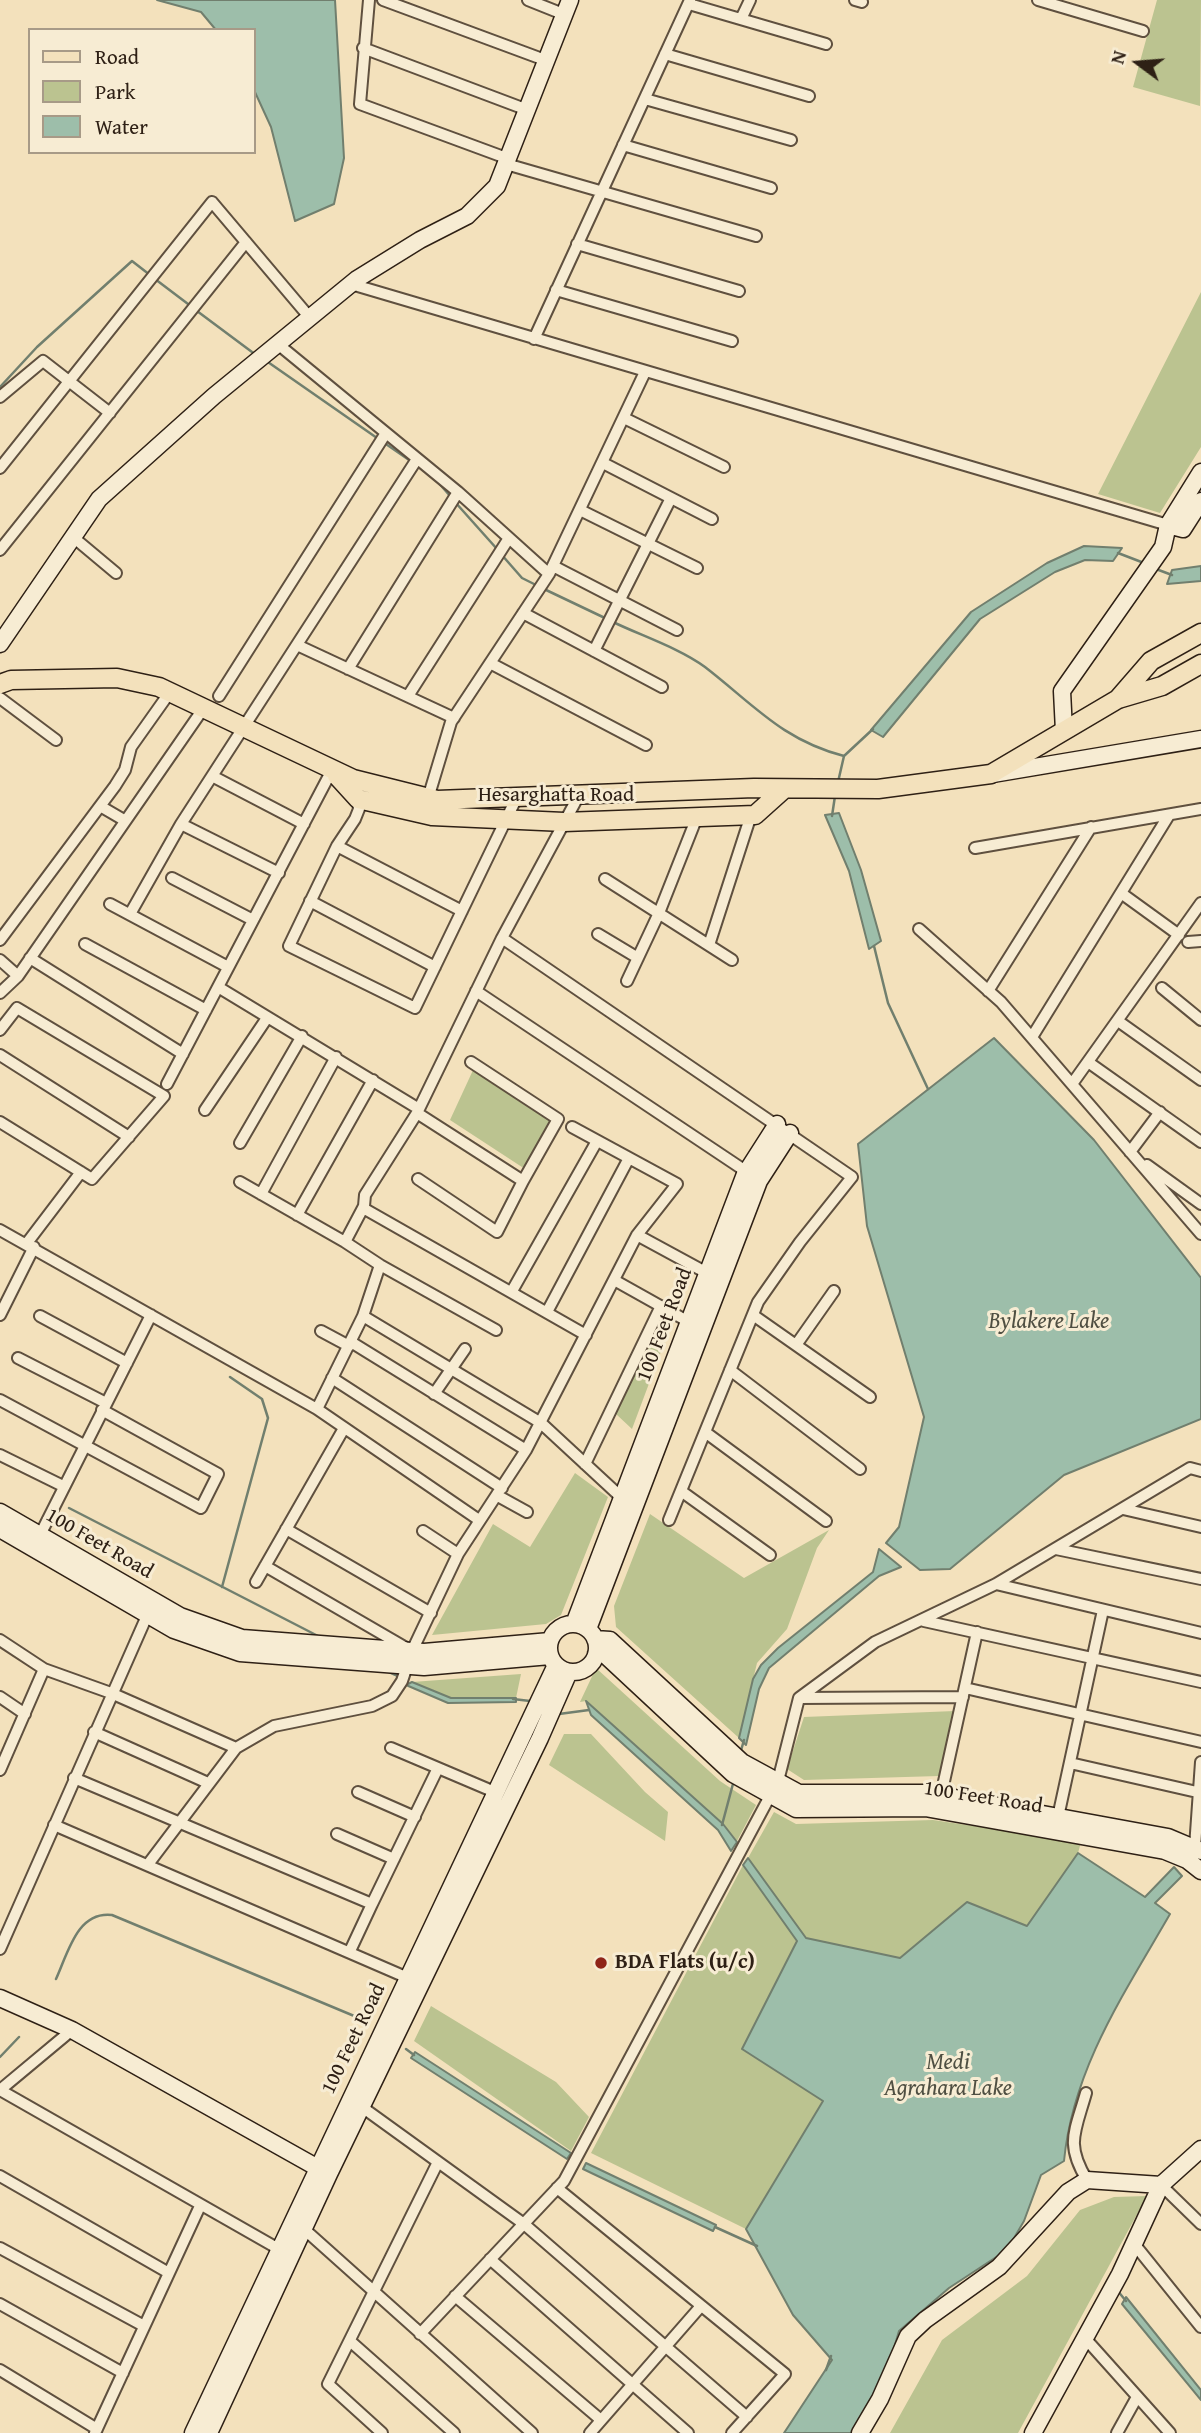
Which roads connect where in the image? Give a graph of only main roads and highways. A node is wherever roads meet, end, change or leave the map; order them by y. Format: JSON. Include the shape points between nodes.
{"nodes":[{"id":1,"x":567,"y":7,"type":"edge"},
{"id":2,"x":1201,"y":472,"type":"edge"},
{"id":3,"x":1201,"y":501,"type":"edge"},
{"id":4,"x":1168,"y":525,"type":"junction"},
{"id":5,"x":1201,"y":633,"type":"edge"},
{"id":6,"x":1,"y":641,"type":"edge"},
{"id":7,"x":1201,"y":664,"type":"edge"},
{"id":8,"x":0,"y":684,"type":"edge"},
{"id":9,"x":1118,"y":699,"type":"junction"},
{"id":10,"x":1063,"y":731,"type":"junction"},
{"id":11,"x":1201,"y":739,"type":"edge"},
{"id":12,"x":332,"y":770,"type":"junction"},
{"id":13,"x":991,"y":774,"type":"junction"},
{"id":14,"x":784,"y":789,"type":"junction"},
{"id":15,"x":0,"y":1512,"type":"edge"},
{"id":16,"x":0,"y":1529,"type":"edge"},
{"id":17,"x":37,"y":1541,"type":"junction"},
{"id":18,"x":588,"y":1636,"type":"junction"},
{"id":19,"x":556,"y":1667,"type":"junction"},
{"id":20,"x":534,"y":1735,"type":"junction"},
{"id":21,"x":774,"y":1788,"type":"junction"},
{"id":22,"x":1175,"y":1846,"type":"junction"},
{"id":23,"x":1198,"y":1849,"type":"edge"},
{"id":24,"x":1200,"y":1870,"type":"edge"},
{"id":25,"x":0,"y":1998,"type":"edge"},
{"id":26,"x":1201,"y":2149,"type":"edge"},
{"id":27,"x":323,"y":2170,"type":"junction"},
{"id":28,"x":1161,"y":2185,"type":"junction"},
{"id":29,"x":285,"y":2252,"type":"junction"},
{"id":30,"x":193,"y":2433,"type":"edge"},
{"id":31,"x":209,"y":2433,"type":"edge"},
{"id":32,"x":860,"y":2433,"type":"edge"},
{"id":33,"x":1033,"y":2433,"type":"edge"}],
"edges":[{"from":1,"to":6,"type":"main road","via":[[497,186],[467,216],[351,284],[99,499]]},
{"from":2,"to":4,"type":"main road"},
{"from":3,"to":4,"type":"main road","via":[[1183,529]]},
{"from":4,"to":10,"type":"main road","via":[[1163,547],[1062,691]]},
{"from":5,"to":9,"type":"main road","via":[[1151,661]]},
{"from":7,"to":9,"type":"main road","via":[[1161,686]]},
{"from":8,"to":12,"type":"main road","name":"Hesarghatta Road","via":[[117,678],[159,687]]},
{"from":9,"to":10,"type":"main road"},
{"from":10,"to":13,"type":"main road"},
{"from":11,"to":13,"type":"main road","name":"Hesarghatta Road"},
{"from":12,"to":14,"type":"main road","name":"Hesarghatta Road","via":[[437,800]]},
{"from":12,"to":14,"type":"main road","name":"Hesarghatta Road","via":[[358,799],[432,816],[506,820],[755,815]]},
{"from":13,"to":14,"type":"main road","name":"Hesarghatta Road","via":[[878,789]]},
{"from":15,"to":17,"type":"main road","name":"100 Feet Road"},
{"from":16,"to":17,"type":"main road","name":"100 Feet Road"},
{"from":17,"to":19,"type":"main road","name":"100 Feet Road","via":[[151,1606],[242,1638],[410,1658]]},
{"from":18,"to":18,"type":"main road","name":"100 Feet Road","via":[[759,1181],[783,1128],[747,1172],[707,1273],[622,1497]]},
{"from":18,"to":19,"type":"main road","via":[[589,1666]]},
{"from":18,"to":19,"type":"main road","via":[[560,1628]]},
{"from":18,"to":21,"type":"main road","name":"100 Feet Road","via":[[610,1640],[723,1755]]},
{"from":19,"to":20,"type":"main road","name":"100 Feet Road"},
{"from":20,"to":27,"type":"main road","name":"100 Feet Road","via":[[362,2107]]},
{"from":20,"to":27,"type":"main road","name":"100 Feet Road","via":[[497,1793]]},
{"from":21,"to":22,"type":"main road","name":"100 Feet Road","via":[[803,1794],[942,1795],[1058,1816]]},
{"from":21,"to":22,"type":"main road","name":"100 Feet Road","via":[[798,1810],[925,1808]]},
{"from":22,"to":23,"type":"main road","name":"100 Feet Road"},
{"from":22,"to":24,"type":"main road","name":"100 Feet Road"},
{"from":25,"to":27,"type":"main road","via":[[72,2030]]},
{"from":26,"to":28,"type":"main road"},
{"from":27,"to":29,"type":"main road","name":"100 Feet Road"},
{"from":27,"to":29,"type":"main road","name":"100 Feet Road","via":[[304,2229]]},
{"from":28,"to":32,"type":"main road","via":[[1087,2180],[1068,2192],[999,2267],[908,2336]]},
{"from":28,"to":33,"type":"main road","via":[[1135,2245]]},
{"from":29,"to":30,"type":"main road","name":"100 Feet Road"},
{"from":29,"to":31,"type":"main road","name":"100 Feet Road"}]}
